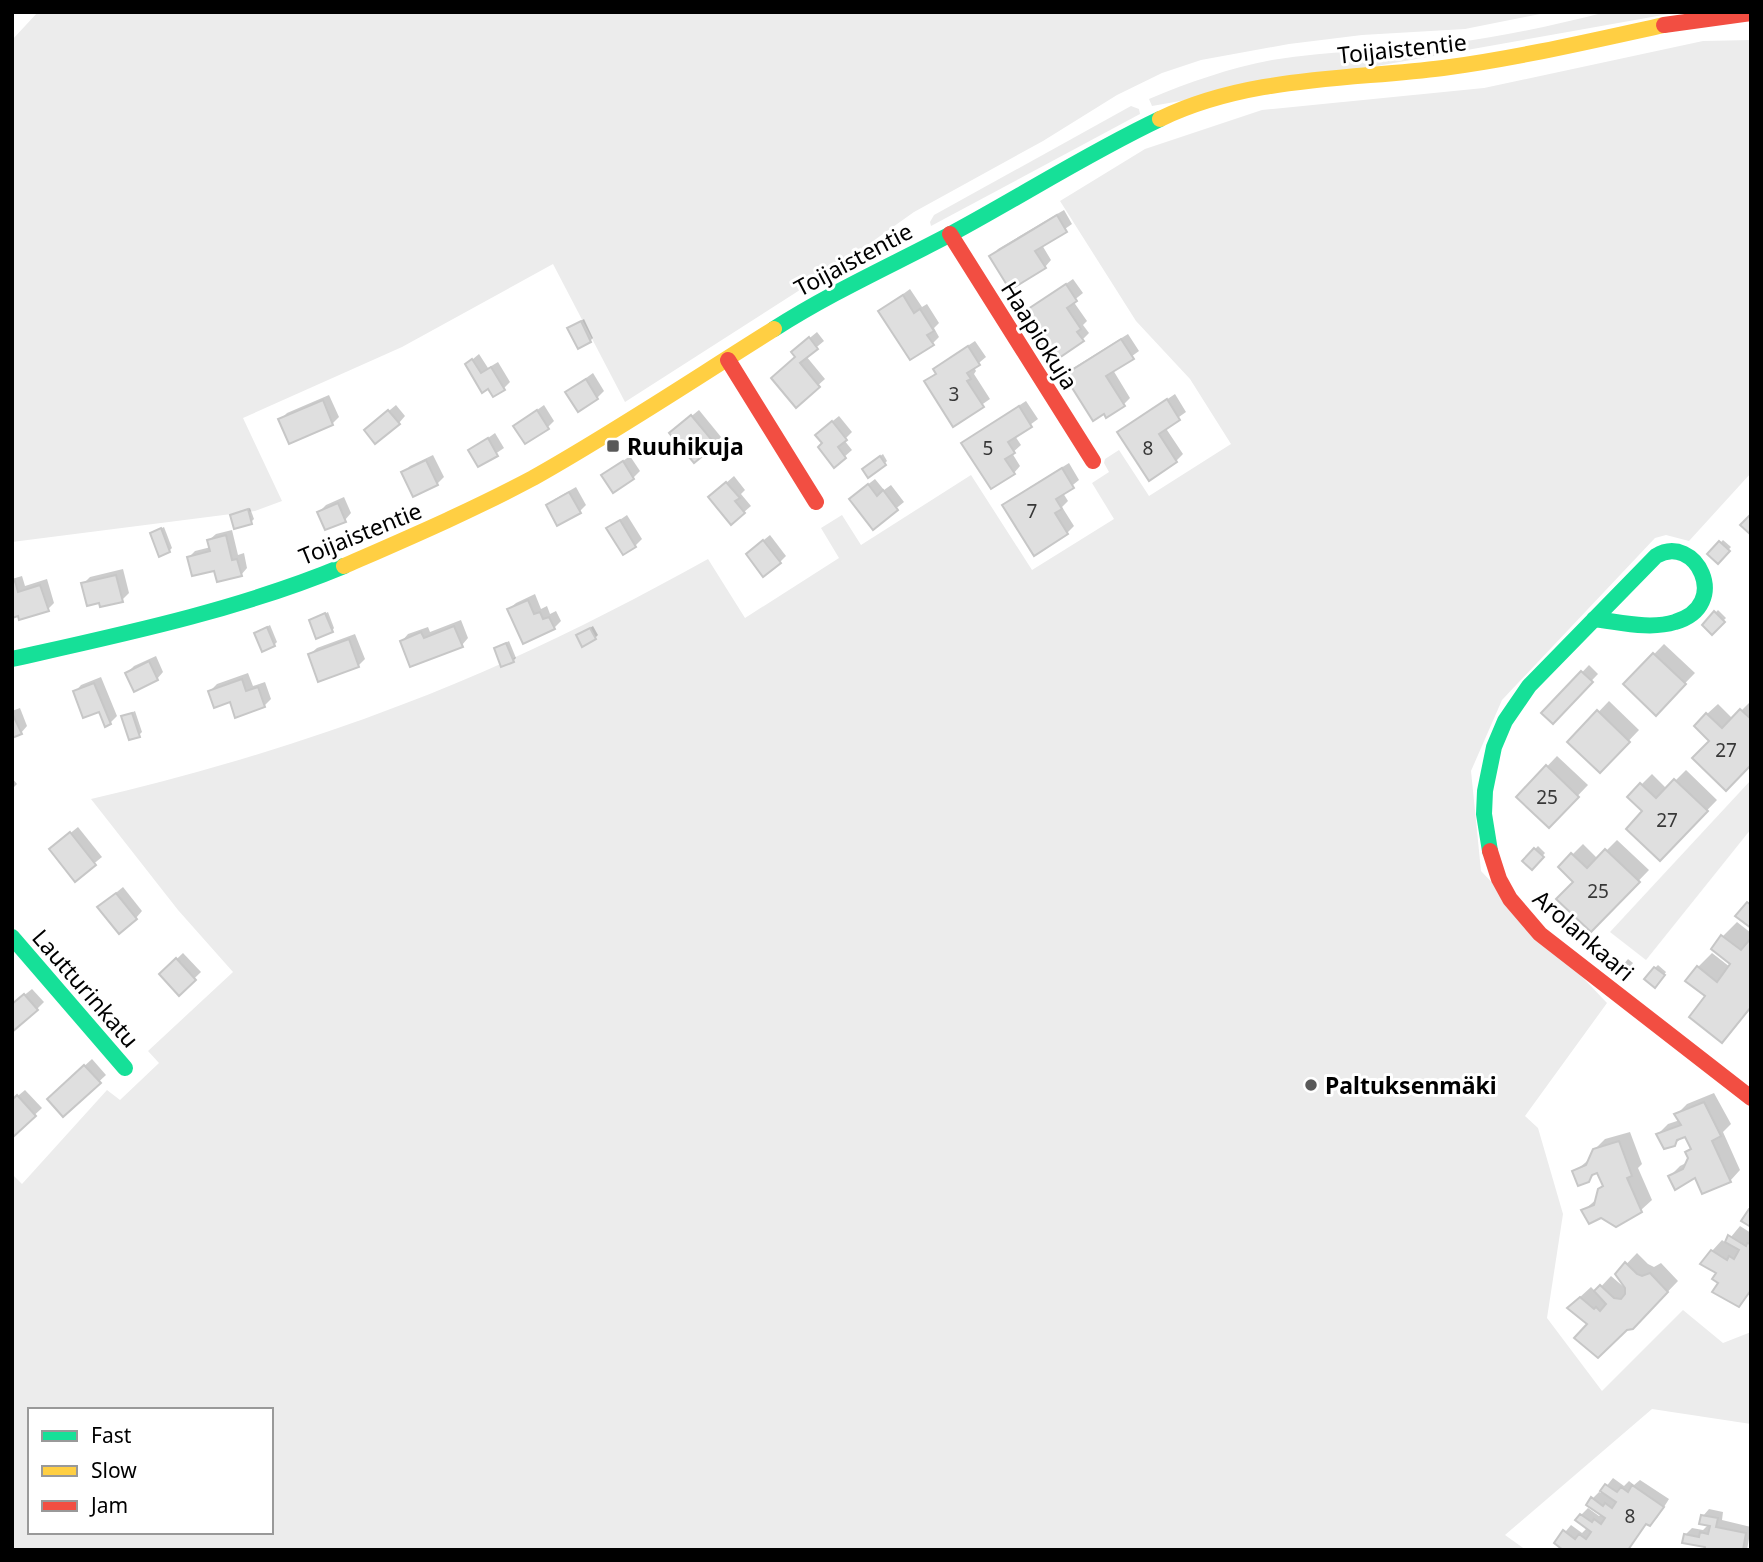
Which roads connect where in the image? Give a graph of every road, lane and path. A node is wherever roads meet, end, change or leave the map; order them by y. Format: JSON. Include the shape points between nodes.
{"nodes":[{"id":1,"x":1751,"y":13,"type":"edge"},
{"id":2,"x":950,"y":234,"type":"junction"},
{"id":3,"x":728,"y":360,"type":"junction"},
{"id":4,"x":1093,"y":461,"type":"dead end"},
{"id":5,"x":816,"y":502,"type":"dead end"},
{"id":6,"x":1594,"y":619,"type":"junction"},
{"id":7,"x":12,"y":659,"type":"edge"},
{"id":8,"x":12,"y":937,"type":"edge"},
{"id":9,"x":125,"y":1068,"type":"dead end"},
{"id":10,"x":1751,"y":1098,"type":"edge"}],
"edges":[{"from":1,"to":2,"type":"street","name":"Toijaistentie","via":[[1674,23],[1504,59],[1307,80],[1231,93],[1122,137]]},
{"from":2,"to":3,"type":"street","name":"Toijaistentie","via":[[802,311]]},
{"from":2,"to":4,"type":"street","name":"Haapiokuja"},
{"from":3,"to":5,"type":"street"},
{"from":3,"to":7,"type":"street","name":"Toijaistentie","via":[[532,478],[381,551],[183,620]]},
{"from":6,"to":6,"type":"street","name":"Arolankaari","via":[[1656,556],[1667,551],[1686,557],[1707,583],[1700,603],[1676,622]]},
{"from":6,"to":10,"type":"street","name":"Arolankaari","via":[[1529,687],[1502,727],[1486,775],[1491,861],[1511,902],[1546,939]]},
{"from":8,"to":9,"type":"street","name":"Lautturinkatu"}]}
